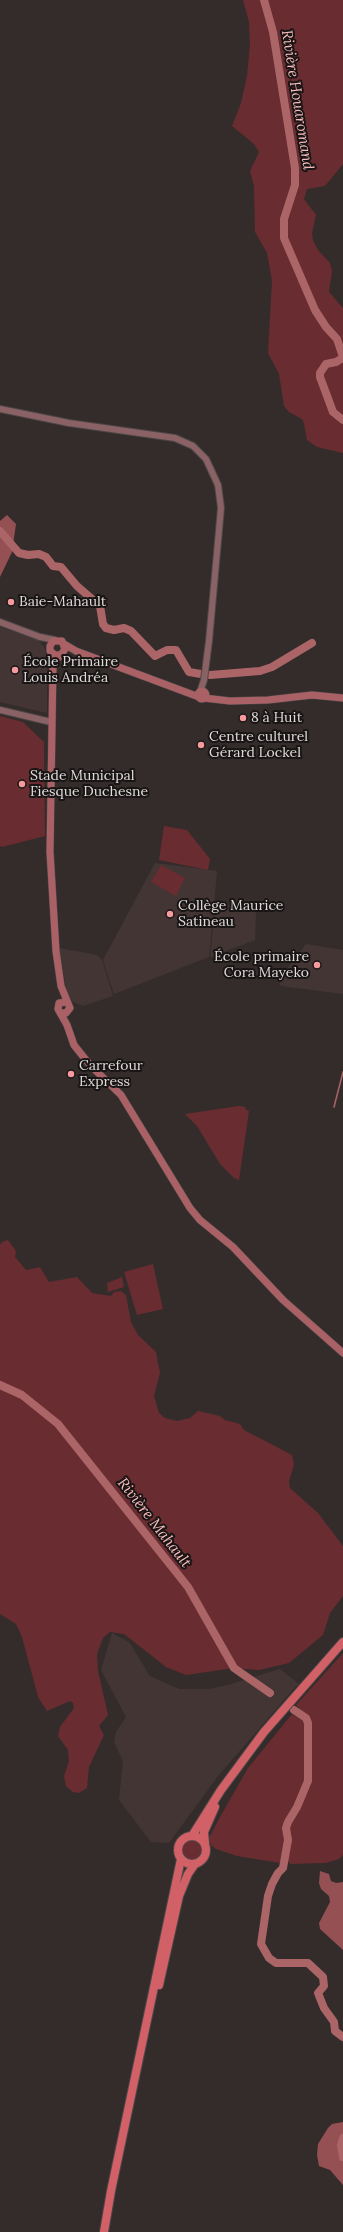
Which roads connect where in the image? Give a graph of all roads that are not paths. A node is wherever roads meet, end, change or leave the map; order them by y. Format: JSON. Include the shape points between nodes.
{"nodes":[{"id":1,"x":0,"y":409,"type":"edge"},
{"id":2,"x":0,"y":622,"type":"edge"},
{"id":3,"x":40,"y":637,"type":"junction"},
{"id":4,"x":56,"y":640,"type":"junction"},
{"id":5,"x":64,"y":644,"type":"junction"},
{"id":6,"x":50,"y":650,"type":"junction"},
{"id":7,"x":76,"y":651,"type":"junction"},
{"id":8,"x":61,"y":654,"type":"junction"},
{"id":9,"x":53,"y":664,"type":"junction"},
{"id":10,"x":202,"y":694,"type":"junction"},
{"id":11,"x":343,"y":698,"type":"edge"},
{"id":12,"x":0,"y":710,"type":"edge"},
{"id":13,"x":51,"y":722,"type":"junction"},
{"id":14,"x":63,"y":1002,"type":"junction"},
{"id":15,"x":64,"y":1012,"type":"junction"},
{"id":16,"x":343,"y":1353,"type":"edge"},
{"id":17,"x":343,"y":1642,"type":"edge"},
{"id":18,"x":343,"y":1647,"type":"edge"},
{"id":19,"x":192,"y":1836,"type":"junction"},
{"id":20,"x":205,"y":1843,"type":"junction"},
{"id":21,"x":181,"y":1859,"type":"junction"},
{"id":22,"x":195,"y":1864,"type":"junction"},
{"id":23,"x":104,"y":2232,"type":"edge"},
{"id":24,"x":107,"y":2232,"type":"edge"}],
"edges":[{"from":1,"to":10,"type":"main road","via":[[38,418],[175,438],[193,446],[206,459],[218,485],[221,508],[213,608]]},
{"from":2,"to":3,"type":"main road"},
{"from":3,"to":4,"type":"main road"},
{"from":3,"to":6,"type":"main road"},
{"from":4,"to":5,"type":"main road"},
{"from":4,"to":6,"type":"main road","via":[[50,644]]},
{"from":5,"to":7,"type":"main road"},
{"from":5,"to":8,"type":"main road","via":[[65,649]]},
{"from":6,"to":8,"type":"main road","via":[[55,655]]},
{"from":6,"to":9,"type":"main road"},
{"from":7,"to":8,"type":"main road"},
{"from":7,"to":10,"type":"main road"},
{"from":8,"to":9,"type":"main road"},
{"from":9,"to":13,"type":"main road"},
{"from":10,"to":11,"type":"main road","via":[[232,700],[268,700],[312,695]]},
{"from":12,"to":13,"type":"main road"},
{"from":13,"to":14,"type":"main road","via":[[50,852],[54,933]]},
{"from":14,"to":15,"type":"main road","via":[[58,1009]]},
{"from":14,"to":15,"type":"main road","via":[[70,1006]]},
{"from":15,"to":16,"type":"main road","via":[[74,1045],[121,1095],[190,1208],[200,1220],[233,1246],[283,1300]]},
{"from":17,"to":19,"type":"highway","via":[[264,1732],[221,1790]]},
{"from":18,"to":20,"type":"highway","via":[[277,1721],[236,1774],[209,1819],[204,1832]]},
{"from":19,"to":20,"type":"highway","via":[[202,1839]]},
{"from":19,"to":21,"type":"highway","via":[[180,1843],[178,1853]]},
{"from":20,"to":22,"type":"highway","via":[[205,1856]]},
{"from":21,"to":22,"type":"highway","via":[[185,1863]]},
{"from":21,"to":23,"type":"highway"},
{"from":22,"to":24,"type":"highway","via":[[183,1884],[174,1914]]}]}
